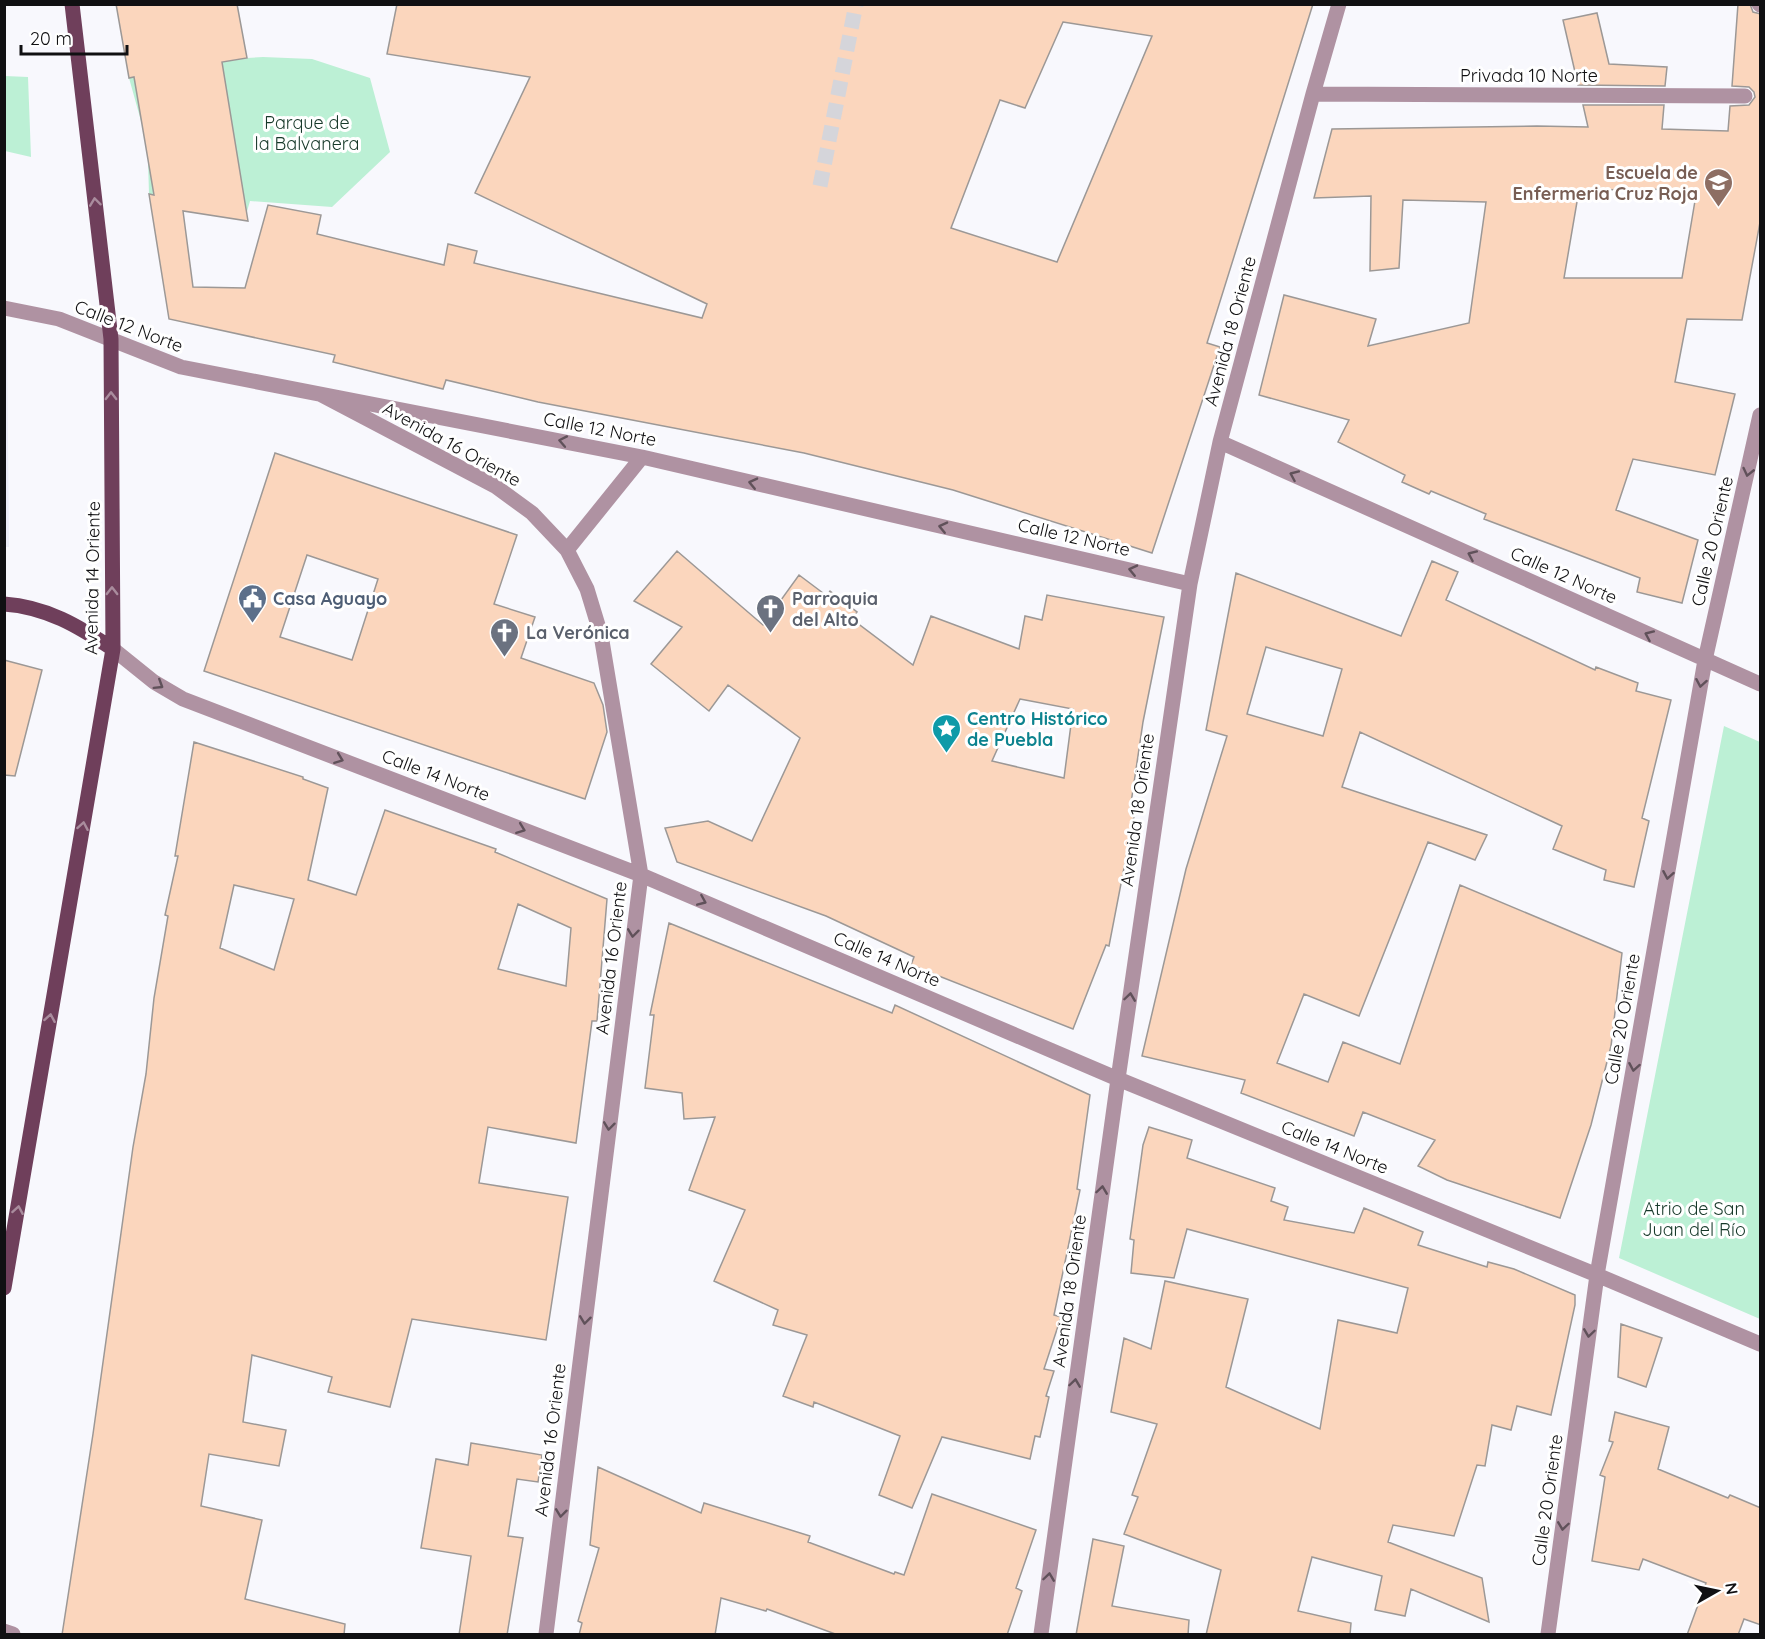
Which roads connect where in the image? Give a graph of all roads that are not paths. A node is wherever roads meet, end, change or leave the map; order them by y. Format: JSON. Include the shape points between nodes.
{"nodes":[{"id":1,"x":72,"y":4,"type":"edge"},
{"id":2,"x":1339,"y":4,"type":"edge"},
{"id":3,"x":1313,"y":94,"type":"junction"},
{"id":4,"x":1745,"y":96,"type":"dead end"},
{"id":5,"x":4,"y":308,"type":"edge"},
{"id":6,"x":111,"y":339,"type":"junction"},
{"id":7,"x":320,"y":394,"type":"junction"},
{"id":8,"x":1761,"y":415,"type":"edge"},
{"id":9,"x":1220,"y":442,"type":"junction"},
{"id":10,"x":642,"y":457,"type":"junction"},
{"id":11,"x":567,"y":550,"type":"junction"},
{"id":12,"x":1190,"y":584,"type":"junction"},
{"id":13,"x":4,"y":604,"type":"edge"},
{"id":14,"x":113,"y":649,"type":"junction"},
{"id":15,"x":1705,"y":660,"type":"junction"},
{"id":16,"x":1761,"y":684,"type":"edge"},
{"id":17,"x":641,"y":875,"type":"junction"},
{"id":18,"x":1118,"y":1079,"type":"junction"},
{"id":19,"x":1597,"y":1275,"type":"junction"},
{"id":20,"x":4,"y":1288,"type":"edge"},
{"id":21,"x":1761,"y":1344,"type":"edge"},
{"id":22,"x":4,"y":1631,"type":"edge"},
{"id":23,"x":13,"y":1635,"type":"edge"},
{"id":24,"x":546,"y":1635,"type":"edge"},
{"id":25,"x":1041,"y":1635,"type":"edge"},
{"id":26,"x":1548,"y":1635,"type":"edge"}],
"edges":[{"from":6,"to":1,"type":"main road","name":"Avenida 14 Oriente","one_way":true},
{"from":2,"to":3,"type":"street","name":"Avenida 18 Oriente"},
{"from":3,"to":4,"type":"street","name":"Privada 10 Norte"},
{"from":3,"to":9,"type":"street","name":"Avenida 18 Oriente"},
{"from":5,"to":6,"type":"street","name":"Calle 12 Norte","via":[[59,319]]},
{"from":6,"to":7,"type":"street","name":"Calle 12 Norte","via":[[181,367]]},
{"from":14,"to":6,"type":"main road","name":"Avenida 14 Oriente","one_way":true},
{"from":10,"to":7,"type":"street","name":"Calle 12 Norte","one_way":true},
{"from":7,"to":11,"type":"street","name":"Avenida 16 Oriente","via":[[495,486],[532,513]]},
{"from":8,"to":15,"type":"street","name":"Calle 20 Oriente","one_way":true},
{"from":9,"to":12,"type":"street","name":"Avenida 18 Oriente"},
{"from":15,"to":9,"type":"street","name":"Calle 12 Norte","one_way":true},
{"from":10,"to":11,"type":"street"},
{"from":12,"to":10,"type":"street","name":"Calle 12 Norte","one_way":true},
{"from":11,"to":17,"type":"street","name":"Avenida 16 Oriente","via":[[587,590],[601,635]]},
{"from":18,"to":12,"type":"street","name":"Avenida 18 Oriente","one_way":true},
{"from":13,"to":14,"type":"main road","name":"Calle 14 Norte","via":[[44,611],[77,625]]},
{"from":14,"to":17,"type":"street","name":"Calle 14 Norte","one_way":true,"via":[[154,682],[183,699]]},
{"from":20,"to":14,"type":"main road","name":"Avenida 14 Oriente","one_way":true},
{"from":15,"to":16,"type":"street","name":"Calle 12 Norte"},
{"from":15,"to":19,"type":"street","name":"Calle 20 Oriente","one_way":true},
{"from":17,"to":18,"type":"street","name":"Calle 14 Norte","one_way":true},
{"from":17,"to":24,"type":"street","name":"Avenida 16 Oriente","one_way":true},
{"from":18,"to":19,"type":"street","name":"Calle 14 Norte"},
{"from":25,"to":18,"type":"street","name":"Avenida 18 Oriente","one_way":true},
{"from":19,"to":21,"type":"street","name":"Calle 14 Norte"},
{"from":19,"to":26,"type":"street","name":"Calle 20 Oriente","one_way":true},
{"from":22,"to":23,"type":"street"}]}
